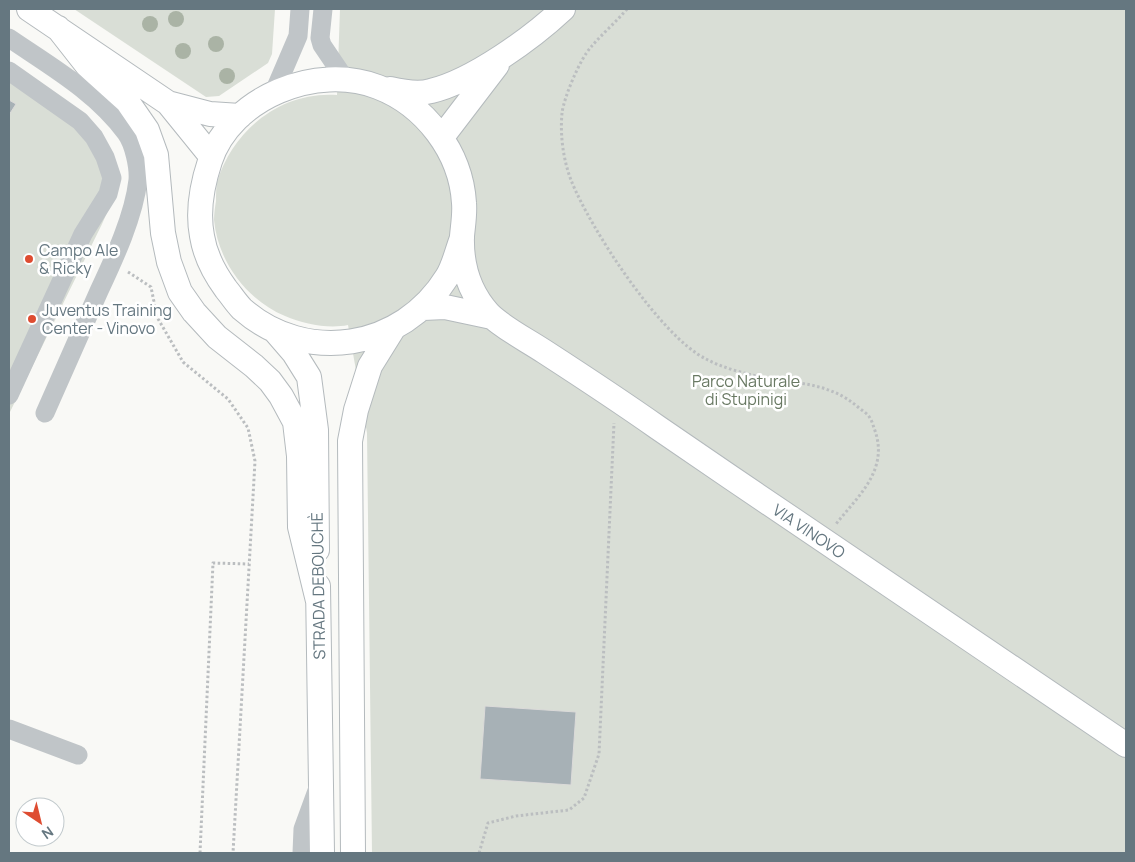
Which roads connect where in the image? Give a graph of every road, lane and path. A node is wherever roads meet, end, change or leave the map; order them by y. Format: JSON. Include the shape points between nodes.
{"nodes":[{"id":1,"x":29,"y":9,"type":"edge"},
{"id":2,"x":300,"y":9,"type":"edge"},
{"id":3,"x":323,"y":9,"type":"edge"},
{"id":4,"x":564,"y":9,"type":"edge"},
{"id":5,"x":627,"y":9,"type":"edge"},
{"id":6,"x":58,"y":28,"type":"junction"},
{"id":7,"x":9,"y":38,"type":"edge"},
{"id":8,"x":506,"y":54,"type":"junction"},
{"id":9,"x":9,"y":72,"type":"edge"},
{"id":10,"x":345,"y":79,"type":"junction"},
{"id":11,"x":378,"y":87,"type":"junction"},
{"id":12,"x":274,"y":92,"type":"junction"},
{"id":13,"x":168,"y":103,"type":"junction"},
{"id":14,"x":240,"y":116,"type":"junction"},
{"id":15,"x":442,"y":137,"type":"junction"},
{"id":16,"x":211,"y":156,"type":"junction"},
{"id":17,"x":462,"y":238,"type":"junction"},
{"id":18,"x":112,"y":261,"type":"junction"},
{"id":19,"x":423,"y":308,"type":"junction"},
{"id":20,"x":492,"y":318,"type":"junction"},
{"id":21,"x":392,"y":329,"type":"junction"},
{"id":22,"x":275,"y":331,"type":"junction"},
{"id":23,"x":9,"y":394,"type":"edge"},
{"id":24,"x":615,"y":398,"type":"junction"},
{"id":25,"x":45,"y":413,"type":"dead end"},
{"id":26,"x":823,"y":540,"type":"junction"},
{"id":27,"x":249,"y":564,"type":"junction"},
{"id":28,"x":318,"y":600,"type":"junction"},
{"id":29,"x":9,"y":729,"type":"edge"},
{"id":30,"x":1126,"y":745,"type":"edge"},
{"id":31,"x":78,"y":755,"type":"dead end"},
{"id":32,"x":322,"y":777,"type":"junction"},
{"id":33,"x":200,"y":853,"type":"edge"},
{"id":34,"x":233,"y":853,"type":"edge"},
{"id":35,"x":302,"y":853,"type":"edge"},
{"id":36,"x":322,"y":853,"type":"edge"},
{"id":37,"x":353,"y":853,"type":"edge"},
{"id":38,"x":479,"y":853,"type":"edge"}],
"edges":[{"from":1,"to":6,"type":"main road"},
{"from":2,"to":12,"type":"street","via":[[298,36]]},
{"from":3,"to":10,"type":"street","via":[[322,45]]},
{"from":4,"to":8,"type":"main road"},
{"from":5,"to":26,"type":"path","via":[[589,49],[572,81],[562,111],[563,148],[571,179],[602,239],[664,325],[684,345],[731,369],[833,390],[870,417],[879,440],[878,460],[872,479]]},
{"from":6,"to":13,"type":"main road"},
{"from":6,"to":28,"type":"main road","via":[[87,65],[127,101],[146,130],[156,155],[163,233],[180,292],[218,337],[270,381],[295,422],[300,527]]},
{"from":7,"to":18,"type":"street","via":[[95,99],[127,134],[136,157],[138,179],[129,216]]},
{"from":8,"to":11,"type":"main road","via":[[460,81],[430,92],[404,93]]},
{"from":8,"to":15,"type":"main road"},
{"from":9,"to":23,"type":"street","via":[[80,121],[94,137],[112,178],[108,194],[83,234]]},
{"from":10,"to":11,"type":"main road"},
{"from":10,"to":12,"type":"main road","via":[[309,81]]},
{"from":11,"to":15,"type":"main road","via":[[414,107]]},
{"from":12,"to":14,"type":"main road"},
{"from":13,"to":14,"type":"main road","via":[[210,114]]},
{"from":13,"to":16,"type":"main road"},
{"from":14,"to":16,"type":"main road"},
{"from":15,"to":17,"type":"main road","via":[[458,169],[464,203]]},
{"from":16,"to":22,"type":"main road","via":[[200,196],[202,237],[213,268],[241,308]]},
{"from":17,"to":19,"type":"main road","via":[[448,276]]},
{"from":17,"to":20,"type":"main road","name":"VIA VINOVO","via":[[462,254],[470,288]]},
{"from":18,"to":25,"type":"street"},
{"from":18,"to":27,"type":"path","via":[[152,287],[158,317],[183,362],[228,399],[248,428],[255,461]]},
{"from":19,"to":20,"type":"main road","name":"VIA VINOVO","via":[[445,307]]},
{"from":19,"to":21,"type":"main road"},
{"from":20,"to":24,"type":"main road","name":"VIA VINOVO"},
{"from":21,"to":22,"type":"main road","via":[[364,340],[334,344],[304,341]]},
{"from":21,"to":37,"type":"main road","name":"STRADA DEBOUCHÈ","via":[[370,366],[350,442]]},
{"from":22,"to":28,"type":"main road","name":"STRADA DEBOUCHÈ","via":[[309,377],[316,430]]},
{"from":24,"to":26,"type":"main road","name":"VIA VINOVO"},
{"from":24,"to":38,"type":"path","via":[[599,754],[584,798],[569,810],[488,823]]},
{"from":26,"to":30,"type":"main road","name":"VIA VINOVO"},
{"from":27,"to":33,"type":"path","via":[[213,563]]},
{"from":27,"to":34,"type":"path"},
{"from":28,"to":32,"type":"main road","name":"STRADA DEBOUCHÈ"},
{"from":29,"to":31,"type":"street"},
{"from":32,"to":35,"type":"street","via":[[304,829]]},
{"from":32,"to":36,"type":"main road","name":"STRADA DEBOUCHÈ"}]}
